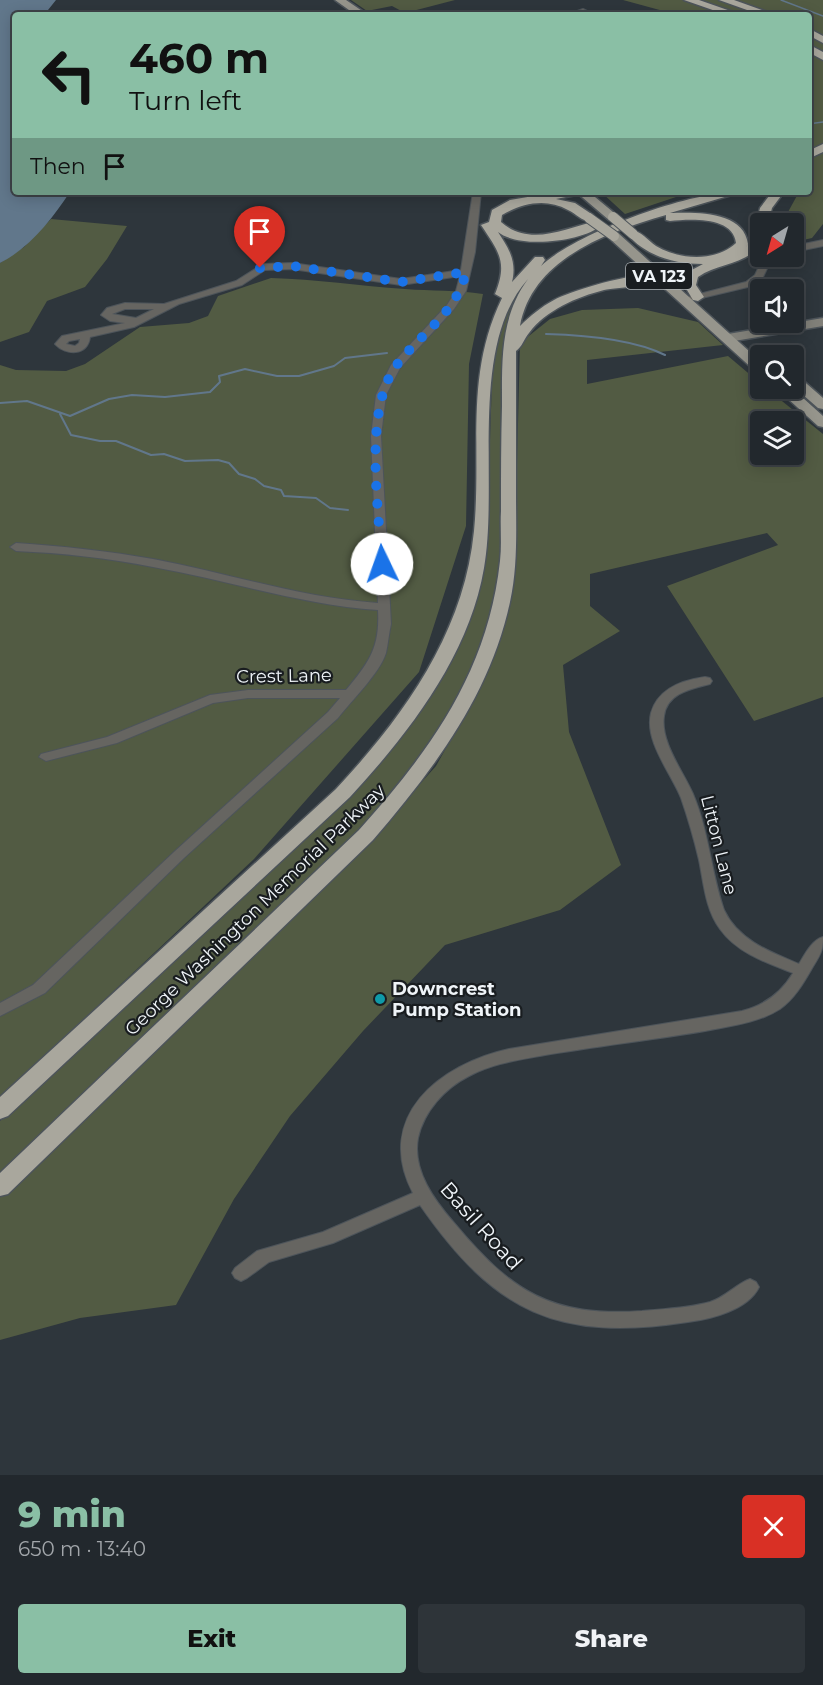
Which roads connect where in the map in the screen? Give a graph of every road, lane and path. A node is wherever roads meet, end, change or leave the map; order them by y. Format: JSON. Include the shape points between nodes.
{"nodes":[{"id":1,"x":340,"y":0,"type":"edge"},
{"id":2,"x":689,"y":0,"type":"edge"},
{"id":3,"x":724,"y":0,"type":"edge"},
{"id":4,"x":582,"y":11,"type":"dead end"},
{"id":5,"x":358,"y":12,"type":"edge"},
{"id":6,"x":579,"y":12,"type":"edge"},
{"id":7,"x":728,"y":12,"type":"edge"},
{"id":8,"x":762,"y":12,"type":"edge"},
{"id":9,"x":477,"y":195,"type":"edge"},
{"id":10,"x":576,"y":195,"type":"edge"},
{"id":11,"x":579,"y":195,"type":"edge"},
{"id":12,"x":700,"y":195,"type":"edge"},
{"id":13,"x":721,"y":195,"type":"edge"},
{"id":14,"x":776,"y":195,"type":"edge"},
{"id":15,"x":529,"y":196,"type":"edge"},
{"id":16,"x":638,"y":213,"type":"junction"},
{"id":17,"x":765,"y":213,"type":"edge"},
{"id":18,"x":610,"y":214,"type":"joint"},
{"id":19,"x":591,"y":217,"type":"junction"},
{"id":20,"x":619,"y":236,"type":"junction"},
{"id":21,"x":823,"y":243,"type":"edge"},
{"id":22,"x":804,"y":247,"type":"edge"},
{"id":23,"x":750,"y":250,"type":"edge"},
{"id":24,"x":717,"y":264,"type":"junction"},
{"id":25,"x":763,"y":267,"type":"edge"},
{"id":26,"x":466,"y":272,"type":"junction"},
{"id":27,"x":664,"y":276,"type":"junction"},
{"id":28,"x":692,"y":298,"type":"junction"},
{"id":29,"x":166,"y":307,"type":"junction"},
{"id":30,"x":499,"y":312,"type":"junction"},
{"id":31,"x":141,"y":320,"type":"junction"},
{"id":32,"x":823,"y":322,"type":"edge"},
{"id":33,"x":742,"y":335,"type":"junction"},
{"id":34,"x":85,"y":336,"type":"dead end"},
{"id":35,"x":728,"y":338,"type":"junction"},
{"id":36,"x":753,"y":345,"type":"edge"},
{"id":37,"x":509,"y":358,"type":"junction"},
{"id":38,"x":750,"y":359,"type":"edge"},
{"id":39,"x":804,"y":389,"type":"edge"},
{"id":40,"x":796,"y":399,"type":"edge"},
{"id":41,"x":823,"y":405,"type":"edge"},
{"id":42,"x":823,"y":423,"type":"edge"},
{"id":43,"x":16,"y":547,"type":"dead end"},
{"id":44,"x":384,"y":607,"type":"junction"},
{"id":45,"x":705,"y":681,"type":"dead end"},
{"id":46,"x":352,"y":694,"type":"junction"},
{"id":47,"x":46,"y":758,"type":"dead end"},
{"id":48,"x":823,"y":942,"type":"edge"},
{"id":49,"x":803,"y":970,"type":"junction"},
{"id":50,"x":0,"y":1010,"type":"edge"},
{"id":51,"x":0,"y":1110,"type":"edge"},
{"id":52,"x":0,"y":1187,"type":"edge"},
{"id":53,"x":424,"y":1196,"type":"junction"},
{"id":54,"x":241,"y":1273,"type":"dead end"},
{"id":55,"x":750,"y":1287,"type":"dead end"}],
"edges":[{"from":1,"to":5,"type":"main road"},
{"from":2,"to":7,"type":"highway"},
{"from":3,"to":8,"type":"highway"},
{"from":4,"to":6,"type":"street"},
{"from":9,"to":26,"type":"street","name":"Crest Lane"},
{"from":10,"to":19,"type":"main road"},
{"from":11,"to":18,"type":"main road"},
{"from":12,"to":16,"type":"highway","name":"George Washington Memorial Parkway"},
{"from":13,"to":20,"type":"highway","name":"George Washington Memorial Parkway","via":[[651,215]]},
{"from":14,"to":17,"type":"highway"},
{"from":15,"to":16,"type":"highway","via":[[500,209],[494,216],[496,225],[517,236],[549,239]]},
{"from":15,"to":19,"type":"highway","via":[[568,205]]},
{"from":15,"to":30,"type":"highway","via":[[496,204],[485,215],[509,262]]},
{"from":16,"to":30,"type":"highway","name":"George Washington Memorial Parkway","via":[[591,230],[549,253],[518,280]]},
{"from":18,"to":20,"type":"highway","bridge":true},
{"from":19,"to":20,"type":"highway","bridge":true},
{"from":20,"to":20,"type":"highway","via":[[667,218],[694,216],[726,223],[739,231],[743,240],[738,249],[727,255],[691,259],[658,252]]},
{"from":20,"to":27,"type":"main road","number":"VA 123"},
{"from":20,"to":37,"type":"highway","name":"George Washington Memorial Parkway","via":[[558,257],[534,280],[516,313]]},
{"from":21,"to":22,"type":"street"},
{"from":23,"to":24,"type":"highway"},
{"from":24,"to":27,"type":"highway"},
{"from":24,"to":28,"type":"highway","via":[[692,275]]},
{"from":25,"to":28,"type":"street","via":[[755,281]]},
{"from":26,"to":29,"type":"street","via":[[401,282],[270,266],[233,285]]},
{"from":26,"to":44,"type":"street","name":"Crest Lane","via":[[456,300],[395,368],[381,395],[376,436]]},
{"from":27,"to":28,"type":"main road","number":"VA 123"},
{"from":27,"to":37,"type":"highway","via":[[600,288],[560,303],[524,328]]},
{"from":28,"to":33,"type":"main road","number":"VA 123"},
{"from":28,"to":35,"type":"main road","number":"VA 123"},
{"from":29,"to":31,"type":"street"},
{"from":29,"to":31,"type":"street","via":[[120,307],[106,315]]},
{"from":30,"to":51,"type":"highway","name":"George Washington Memorial Parkway","via":[[486,369],[478,562],[457,631],[431,684],[384,749],[343,793]]},
{"from":31,"to":34,"type":"street"},
{"from":32,"to":33,"type":"main road"},
{"from":33,"to":35,"type":"main road"},
{"from":33,"to":36,"type":"main road","number":"VA 123"},
{"from":35,"to":38,"type":"main road","number":"VA 123"},
{"from":37,"to":52,"type":"highway","name":"George Washington Memorial Parkway","via":[[505,590],[484,664],[455,722],[433,756],[366,835]]},
{"from":39,"to":41,"type":"main road"},
{"from":40,"to":42,"type":"main road"},
{"from":43,"to":44,"type":"street","via":[[153,563],[339,604]]},
{"from":44,"to":46,"type":"street","name":"Crest Lane","via":[[379,654]]},
{"from":45,"to":49,"type":"street","name":"Litton Lane","via":[[685,685],[668,696],[661,704],[656,724],[697,826],[714,905],[741,941]]},
{"from":46,"to":47,"type":"street","name":"Crest Lane","via":[[248,694],[210,699],[111,740]]},
{"from":46,"to":50,"type":"street","via":[[39,988]]},
{"from":48,"to":49,"type":"street","name":"Basil Road"},
{"from":49,"to":53,"type":"street","name":"Basil Road","via":[[786,996],[758,1013],[498,1058],[460,1073],[430,1097],[412,1128],[409,1160]]},
{"from":53,"to":54,"type":"street","via":[[327,1238],[263,1256]]},
{"from":53,"to":55,"type":"street","name":"Basil Road","via":[[499,1283],[554,1312],[603,1320],[685,1315],[728,1304]]}]}
